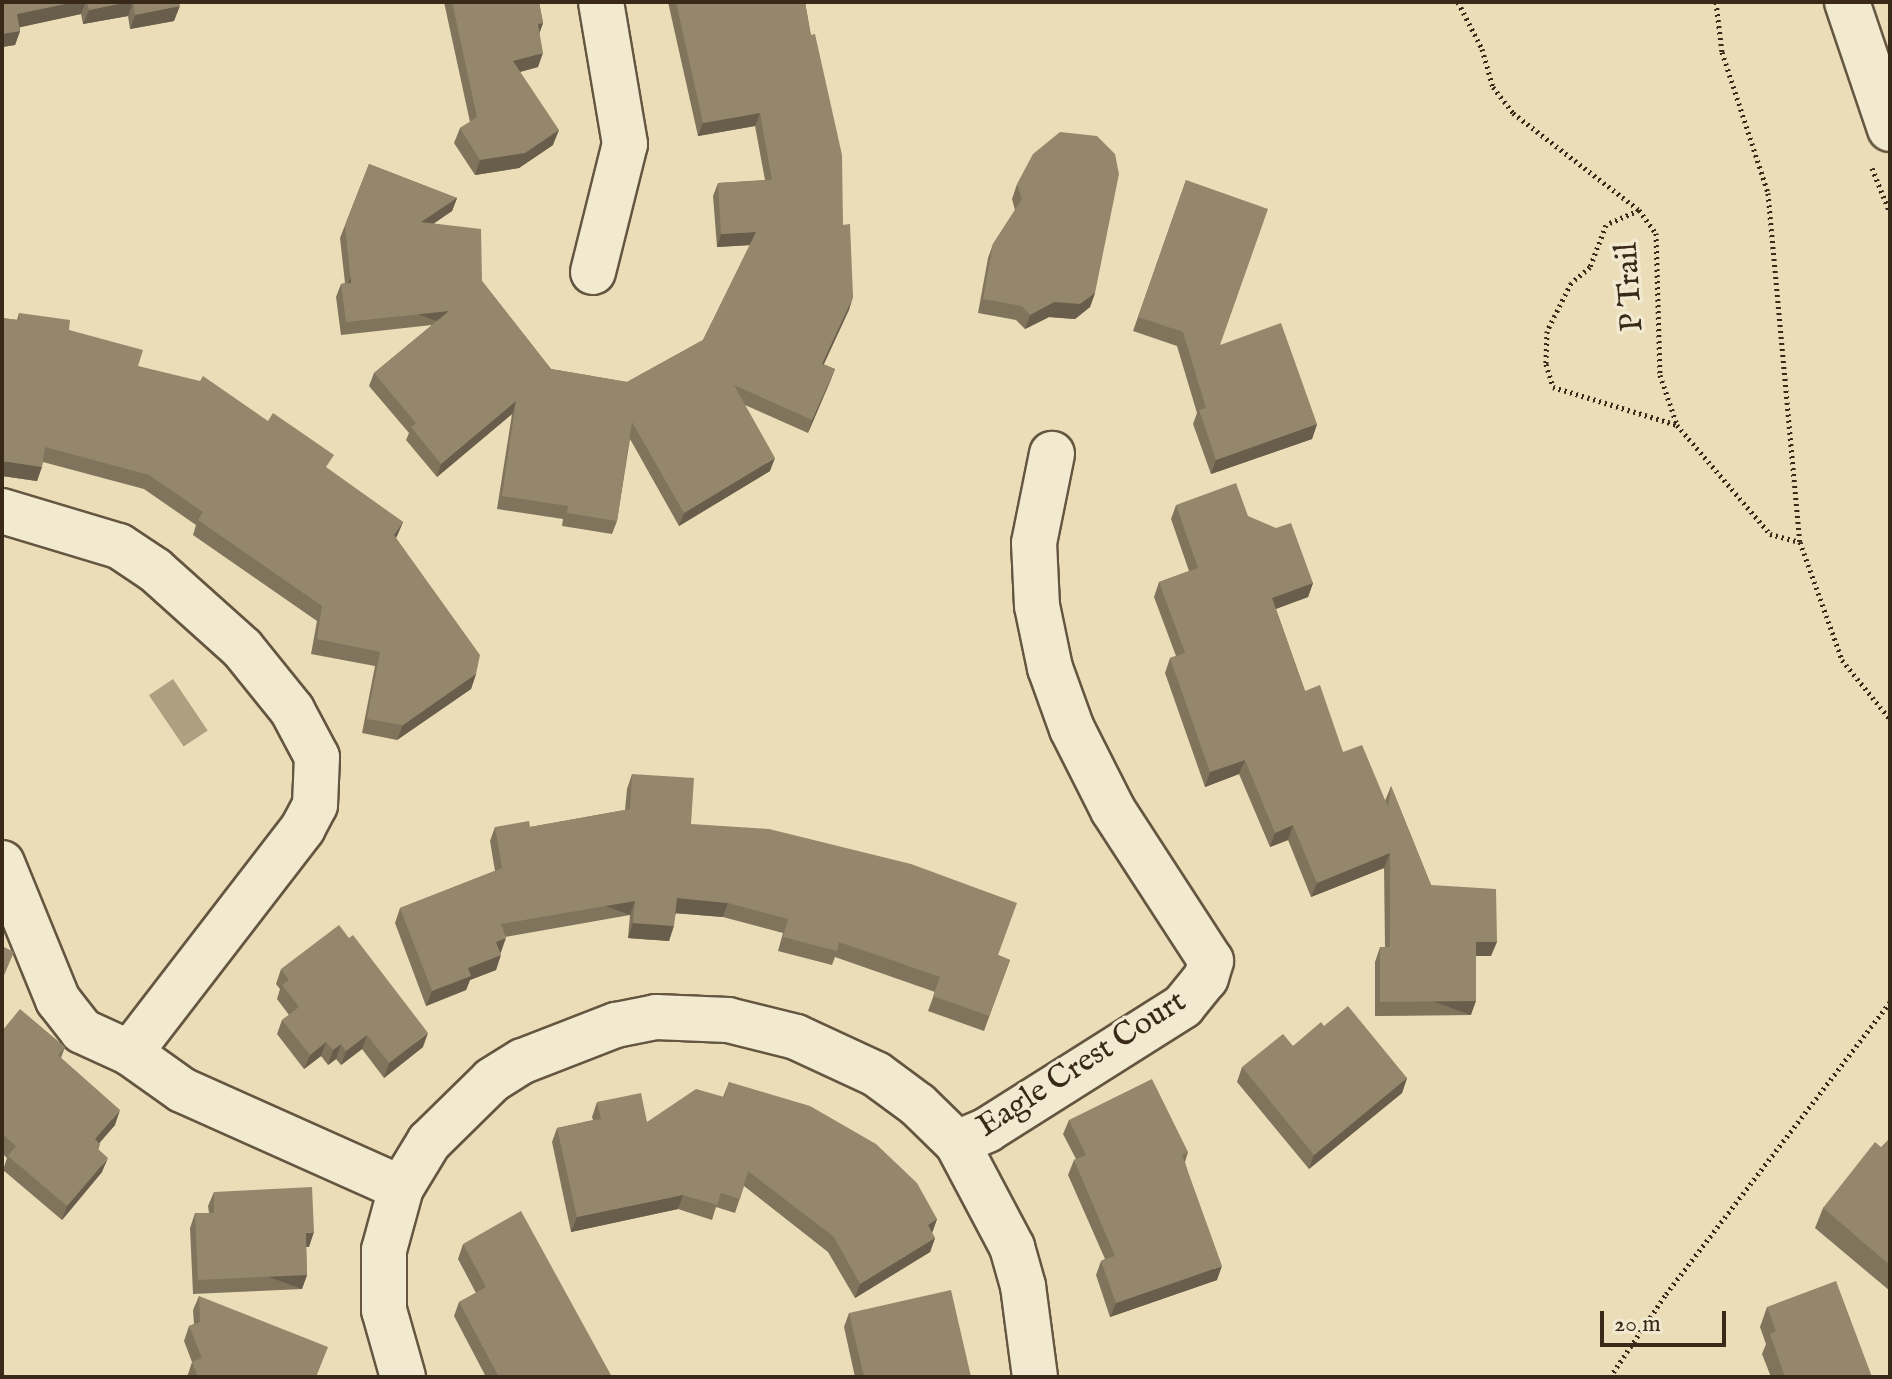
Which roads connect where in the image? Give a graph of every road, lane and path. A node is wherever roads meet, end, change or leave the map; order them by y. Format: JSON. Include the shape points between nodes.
{"nodes":[{"id":1,"x":601,"y":2,"type":"edge"},
{"id":2,"x":1458,"y":2,"type":"edge"},
{"id":3,"x":1716,"y":2,"type":"edge"},
{"id":4,"x":1847,"y":2,"type":"edge"},
{"id":5,"x":1890,"y":129,"type":"edge"},
{"id":6,"x":1639,"y":210,"type":"junction"},
{"id":7,"x":593,"y":272,"type":"dead end"},
{"id":8,"x":1677,"y":425,"type":"junction"},
{"id":9,"x":1052,"y":454,"type":"dead end"},
{"id":10,"x":2,"y":511,"type":"edge"},
{"id":11,"x":1800,"y":542,"type":"junction"},
{"id":12,"x":1890,"y":719,"type":"edge"},
{"id":13,"x":2,"y":863,"type":"edge"},
{"id":14,"x":1890,"y":1002,"type":"edge"},
{"id":15,"x":130,"y":1053,"type":"junction"},
{"id":16,"x":957,"y":1143,"type":"junction"},
{"id":17,"x":401,"y":1188,"type":"junction"},
{"id":18,"x":403,"y":1377,"type":"edge"},
{"id":19,"x":1035,"y":1377,"type":"edge"},
{"id":20,"x":1610,"y":1377,"type":"edge"}],
"edges":[{"from":1,"to":7,"type":"street","via":[[625,144]]},
{"from":2,"to":6,"type":"path","name":"P Trail","via":[[1482,49],[1493,87],[1513,113]]},
{"from":3,"to":11,"type":"path","via":[[1722,52],[1768,193]]},
{"from":4,"to":5,"type":"street"},
{"from":6,"to":8,"type":"path","name":"P Trail","via":[[1656,233],[1660,375]]},
{"from":6,"to":8,"type":"path","via":[[1606,225],[1590,267],[1571,283],[1547,331],[1546,364],[1553,387]]},
{"from":8,"to":11,"type":"path","name":"P Trail","via":[[1770,534]]},
{"from":9,"to":16,"type":"street","name":"Eagle Crest Court","via":[[1034,543],[1037,606],[1050,668],[1072,729],[1113,810],[1211,961],[1206,978],[1183,1006],[987,1130]]},
{"from":10,"to":15,"type":"street","via":[[119,546],[155,570],[242,648],[292,710],[317,757],[315,805],[303,828]]},
{"from":11,"to":12,"type":"path","via":[[1842,660]]},
{"from":13,"to":15,"type":"street","via":[[58,1000],[82,1031]]},
{"from":14,"to":20,"type":"path","via":[[1666,1294]]},
{"from":15,"to":17,"type":"street","via":[[182,1090]]},
{"from":16,"to":17,"type":"street","via":[[876,1074],[796,1037],[728,1020],[656,1017],[550,1048],[492,1080],[429,1142]]},
{"from":16,"to":19,"type":"street","via":[[1012,1247],[1023,1286]]},
{"from":17,"to":18,"type":"street","via":[[384,1250],[382,1283],[389,1338]]}]}
